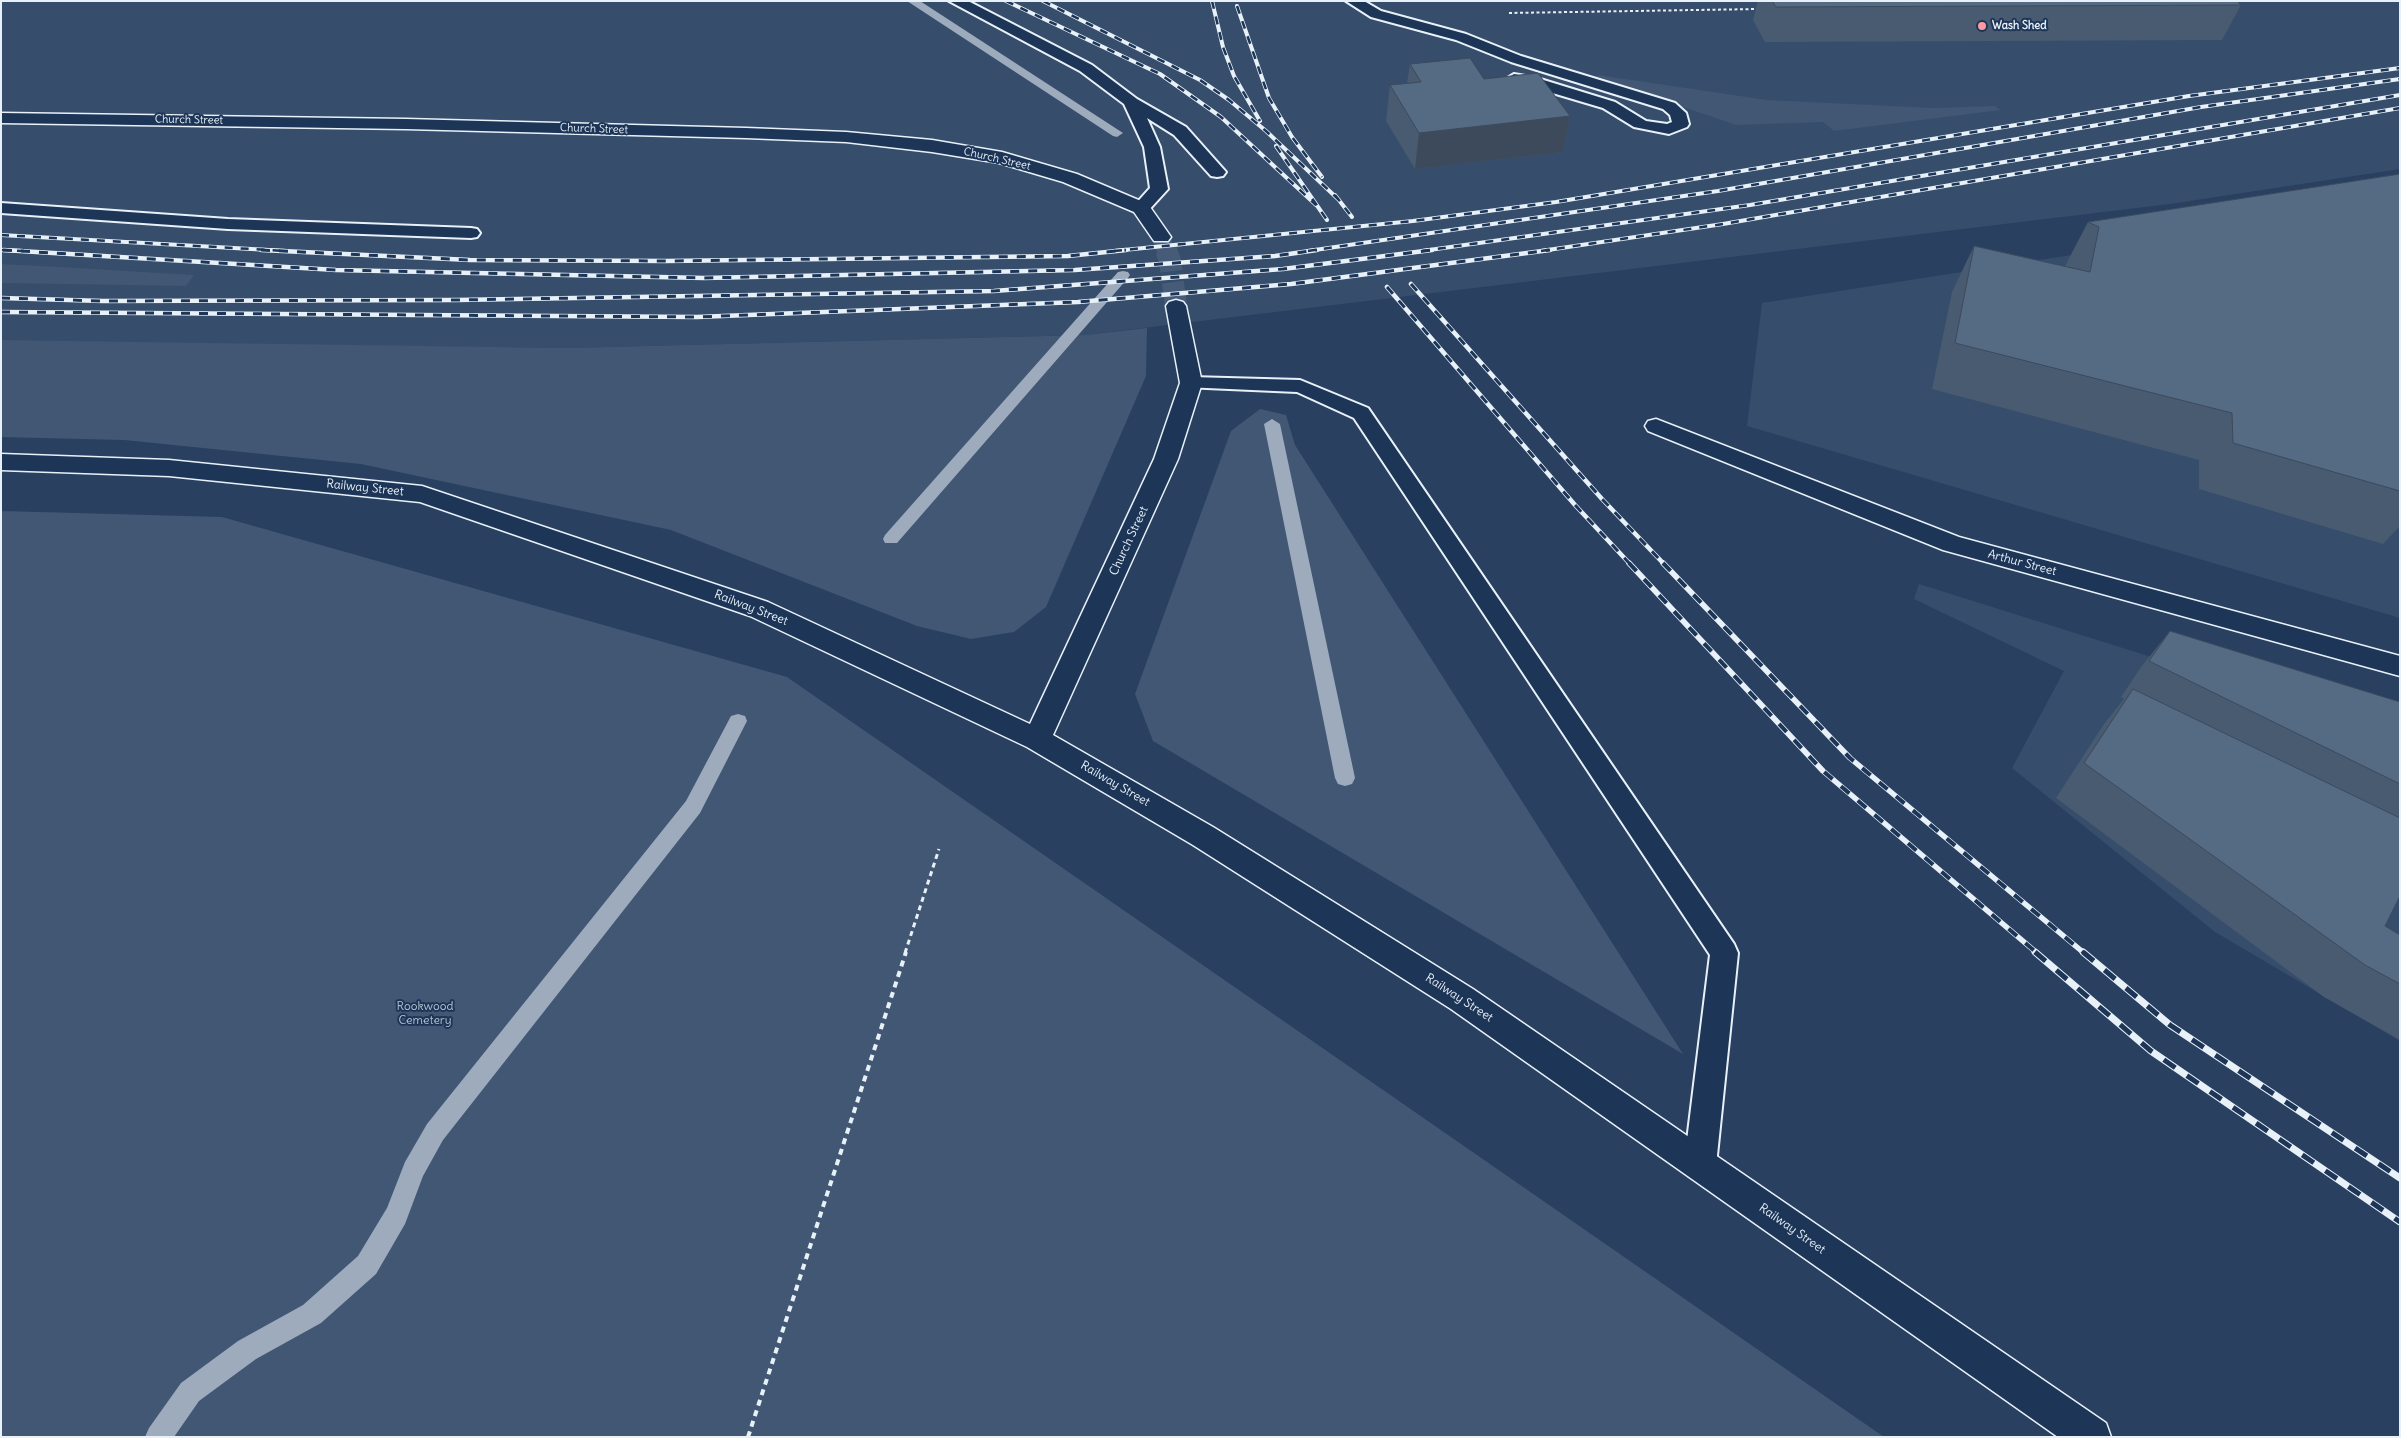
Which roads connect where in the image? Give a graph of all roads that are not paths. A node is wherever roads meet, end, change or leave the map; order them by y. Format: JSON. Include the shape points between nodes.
{"nodes":[{"id":1,"x":956,"y":1,"type":"edge"},
{"id":2,"x":1353,"y":1,"type":"edge"},
{"id":3,"x":1502,"y":78,"type":"edge"},
{"id":4,"x":1131,"y":102,"type":"junction"},
{"id":5,"x":1,"y":118,"type":"edge"},
{"id":6,"x":1217,"y":172,"type":"dead end"},
{"id":7,"x":1,"y":208,"type":"edge"},
{"id":8,"x":1141,"y":208,"type":"junction"},
{"id":9,"x":471,"y":234,"type":"dead end"},
{"id":10,"x":1161,"y":237,"type":"tunnel mouth"},
{"id":11,"x":1176,"y":306,"type":"tunnel mouth"},
{"id":12,"x":1191,"y":383,"type":"junction"},
{"id":13,"x":1656,"y":426,"type":"dead end"},
{"id":14,"x":1,"y":462,"type":"edge"},
{"id":15,"x":2400,"y":666,"type":"edge"},
{"id":16,"x":1037,"y":739,"type":"junction"},
{"id":17,"x":1700,"y":1165,"type":"junction"},
{"id":18,"x":2092,"y":1437,"type":"edge"}],
"edges":[{"from":1,"to":4,"type":"lane","via":[[1086,68]]},
{"from":2,"to":3,"type":"lane","via":[[1376,14],[1461,37],[1516,59],[1669,106],[1678,113],[1681,124],[1669,129],[1655,128],[1640,124],[1609,105],[1531,81]]},
{"from":4,"to":6,"type":"lane","via":[[1180,131]]},
{"from":4,"to":8,"type":"lane","via":[[1152,147],[1159,189]]},
{"from":5,"to":8,"type":"main road","name":"Church Street","via":[[406,124],[846,137],[932,146],[1002,158],[1070,178]]},
{"from":7,"to":9,"type":"lane","via":[[228,224]]},
{"from":8,"to":10,"type":"main road"},
{"from":11,"to":12,"type":"main road","name":"Church Street"},
{"from":12,"to":16,"type":"main road","name":"Church Street","via":[[1166,459]]},
{"from":12,"to":17,"type":"lane","via":[[1300,386],[1361,413],[1724,953]]},
{"from":13,"to":15,"type":"main road","name":"Arthur Street","via":[[1952,544]]},
{"from":14,"to":16,"type":"main road","name":"Railway Street","via":[[169,468],[422,494],[759,609]]},
{"from":16,"to":17,"type":"main road","name":"Railway Street","via":[[1203,836],[1462,999]]},
{"from":17,"to":18,"type":"main road","name":"Railway Street"}]}
